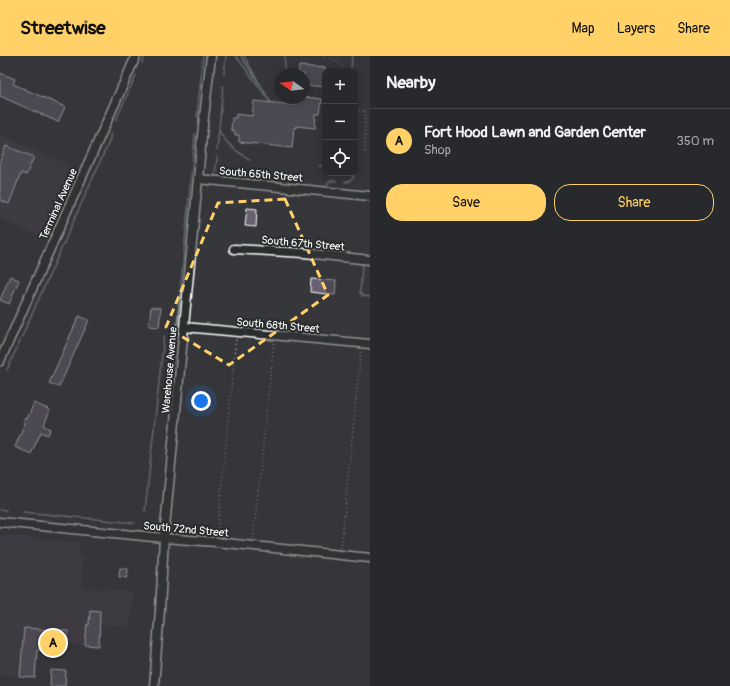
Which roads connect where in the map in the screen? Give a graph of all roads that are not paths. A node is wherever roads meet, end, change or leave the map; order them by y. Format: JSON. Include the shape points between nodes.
{"nodes":[{"id":1,"x":136,"y":56,"type":"edge"},
{"id":2,"x":211,"y":56,"type":"edge"},
{"id":3,"x":198,"y":180,"type":"junction"},
{"id":4,"x":370,"y":196,"type":"edge"},
{"id":5,"x":234,"y":249,"type":"dead end"},
{"id":6,"x":370,"y":260,"type":"edge"},
{"id":7,"x":184,"y":327,"type":"junction"},
{"id":8,"x":366,"y":344,"type":"edge"},
{"id":9,"x":0,"y":361,"type":"edge"},
{"id":10,"x":0,"y":522,"type":"edge"},
{"id":11,"x":164,"y":538,"type":"junction"},
{"id":12,"x":370,"y":558,"type":"edge"},
{"id":13,"x":154,"y":686,"type":"edge"}],
"edges":[{"from":1,"to":9,"type":"street","name":"Terminal Avenue"},
{"from":2,"to":3,"type":"street","name":"Warehouse Avenue"},
{"from":3,"to":4,"type":"street","name":"South 65th Street"},
{"from":3,"to":7,"type":"street","name":"Warehouse Avenue"},
{"from":5,"to":6,"type":"street","name":"South 67th Street"},
{"from":7,"to":8,"type":"street","name":"South 68th Street"},
{"from":7,"to":11,"type":"street","name":"Warehouse Avenue"},
{"from":10,"to":11,"type":"street","name":"South 72nd Street"},
{"from":11,"to":12,"type":"street","name":"South 72nd Street"},
{"from":11,"to":13,"type":"street","name":"Warehouse Avenue"}]}
